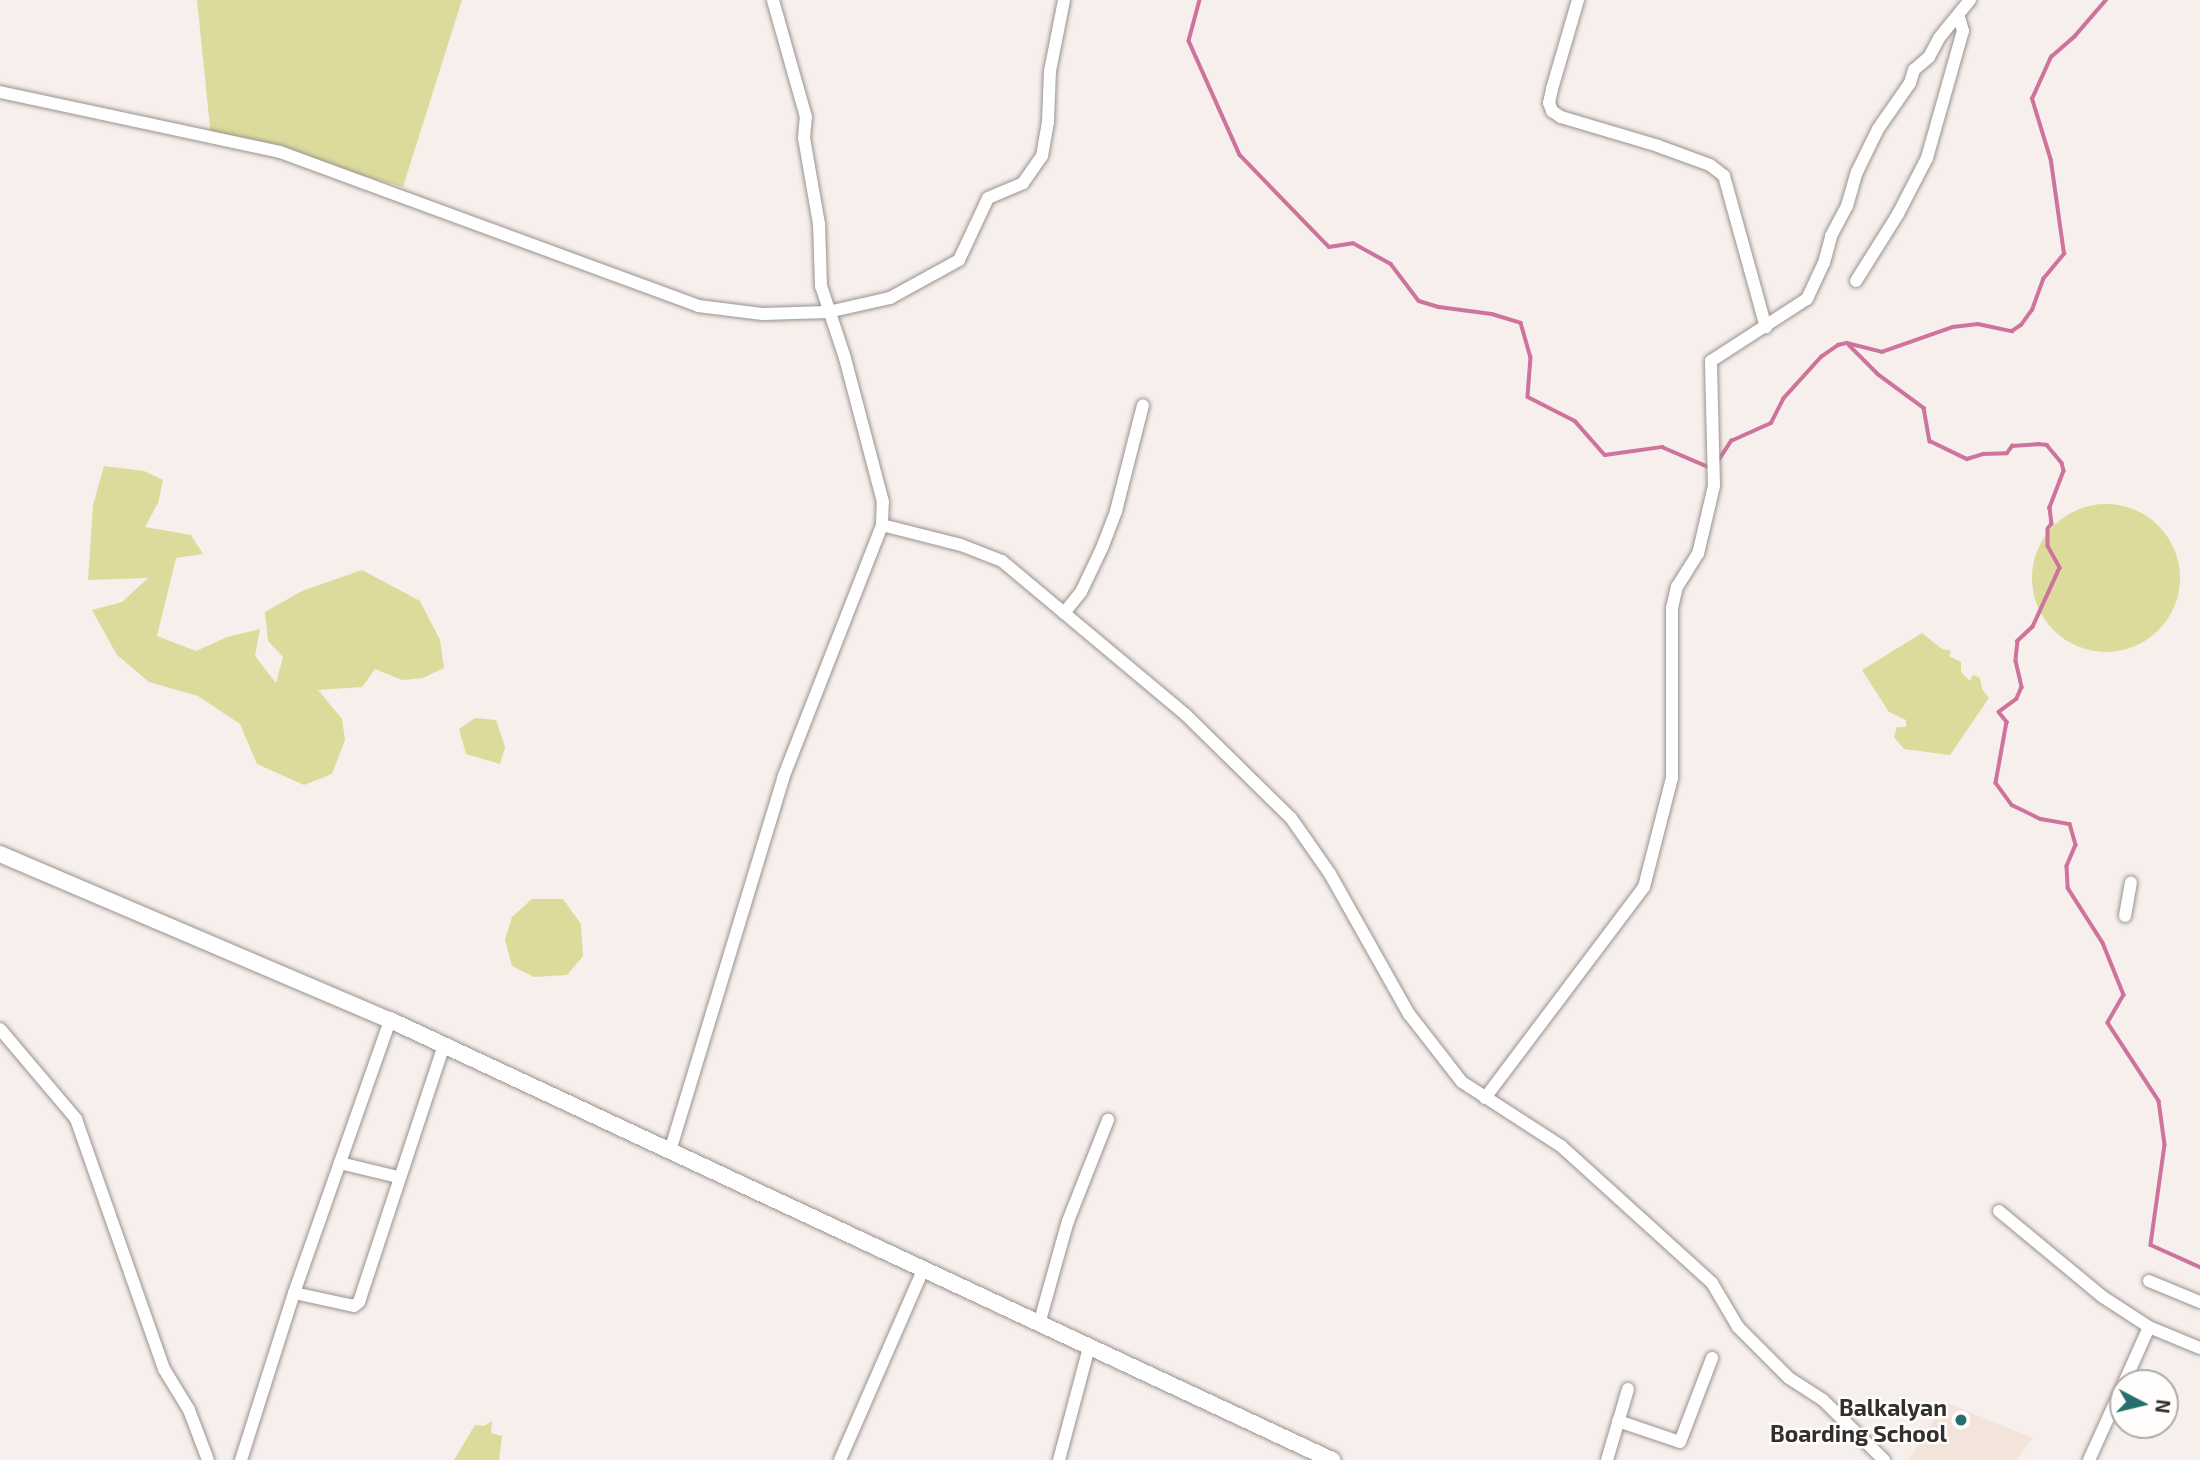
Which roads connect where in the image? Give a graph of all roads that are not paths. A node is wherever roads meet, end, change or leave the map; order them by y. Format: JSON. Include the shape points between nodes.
{"nodes":[{"id":1,"x":774,"y":0,"type":"edge"},
{"id":2,"x":1064,"y":0,"type":"edge"},
{"id":3,"x":1578,"y":0,"type":"edge"},
{"id":4,"x":1970,"y":0,"type":"edge"},
{"id":5,"x":1959,"y":17,"type":"junction"},
{"id":6,"x":0,"y":92,"type":"edge"},
{"id":7,"x":1856,"y":281,"type":"dead end"},
{"id":8,"x":828,"y":312,"type":"junction"},
{"id":9,"x":1766,"y":327,"type":"junction"},
{"id":10,"x":1143,"y":405,"type":"dead end"},
{"id":11,"x":882,"y":525,"type":"junction"},
{"id":12,"x":1064,"y":613,"type":"junction"},
{"id":13,"x":0,"y":854,"type":"edge"},
{"id":14,"x":2131,"y":884,"type":"dead end"},
{"id":15,"x":2125,"y":916,"type":"dead end"},
{"id":16,"x":390,"y":1020,"type":"junction"},
{"id":17,"x":0,"y":1029,"type":"edge"},
{"id":18,"x":444,"y":1045,"type":"junction"},
{"id":19,"x":1485,"y":1098,"type":"junction"},
{"id":20,"x":1108,"y":1120,"type":"dead end"},
{"id":21,"x":670,"y":1151,"type":"junction"},
{"id":22,"x":340,"y":1164,"type":"junction"},
{"id":23,"x":398,"y":1177,"type":"junction"},
{"id":24,"x":1999,"y":1212,"type":"dead end"},
{"id":25,"x":923,"y":1270,"type":"junction"},
{"id":26,"x":2149,"y":1281,"type":"dead end"},
{"id":27,"x":294,"y":1293,"type":"junction"},
{"id":28,"x":2200,"y":1302,"type":"edge"},
{"id":29,"x":1039,"y":1324,"type":"junction"},
{"id":30,"x":2149,"y":1327,"type":"junction"},
{"id":31,"x":1089,"y":1348,"type":"junction"},
{"id":32,"x":2200,"y":1348,"type":"edge"},
{"id":33,"x":1712,"y":1357,"type":"dead end"},
{"id":34,"x":2130,"y":1369,"type":"edge"},
{"id":35,"x":1628,"y":1389,"type":"dead end"},
{"id":36,"x":2109,"y":1415,"type":"edge"},
{"id":37,"x":1618,"y":1421,"type":"junction"},
{"id":38,"x":208,"y":1460,"type":"edge"},
{"id":39,"x":241,"y":1460,"type":"edge"},
{"id":40,"x":840,"y":1460,"type":"edge"},
{"id":41,"x":1059,"y":1460,"type":"edge"},
{"id":42,"x":1332,"y":1460,"type":"edge"},
{"id":43,"x":1607,"y":1460,"type":"edge"},
{"id":44,"x":1884,"y":1460,"type":"edge"},
{"id":45,"x":2089,"y":1460,"type":"edge"}],
"edges":[{"from":1,"to":8,"type":"street","via":[[806,117],[804,138]]},
{"from":2,"to":8,"type":"street","via":[[1050,71],[1042,156],[1023,183],[988,198],[959,260],[890,298]]},
{"from":3,"to":9,"type":"street","via":[[1552,89],[1552,111],[1671,150],[1710,165],[1724,176]]},
{"from":4,"to":5,"type":"street"},
{"from":5,"to":7,"type":"street","via":[[1964,32],[1927,158]]},
{"from":5,"to":9,"type":"street","via":[[1914,70],[1878,129],[1807,299]]},
{"from":6,"to":8,"type":"street","via":[[280,152],[698,306],[763,314]]},
{"from":8,"to":11,"type":"street","via":[[845,358],[883,502]]},
{"from":9,"to":19,"type":"street","via":[[1710,361],[1714,486],[1698,554],[1677,587],[1672,608],[1672,778],[1644,887]]},
{"from":10,"to":12,"type":"street","via":[[1102,548],[1081,592]]},
{"from":11,"to":12,"type":"street","via":[[961,545],[1002,561]]},
{"from":11,"to":21,"type":"street","via":[[783,778]]},
{"from":12,"to":19,"type":"street","via":[[1185,714],[1291,818],[1330,874],[1409,1014],[1462,1082]]},
{"from":13,"to":16,"type":"street"},
{"from":14,"to":15,"type":"street"},
{"from":16,"to":18,"type":"street"},
{"from":16,"to":22,"type":"street"},
{"from":17,"to":38,"type":"street","via":[[76,1119],[164,1370],[189,1410]]},
{"from":18,"to":21,"type":"street"},
{"from":18,"to":23,"type":"street"},
{"from":19,"to":44,"type":"street","via":[[1561,1146],[1669,1243],[1712,1283],[1738,1327]]},
{"from":20,"to":29,"type":"street","via":[[1068,1221]]},
{"from":21,"to":25,"type":"street"},
{"from":22,"to":23,"type":"street"},
{"from":22,"to":27,"type":"street"},
{"from":23,"to":27,"type":"street","via":[[358,1304]]},
{"from":24,"to":30,"type":"street","via":[[2103,1297]]},
{"from":25,"to":29,"type":"street"},
{"from":25,"to":40,"type":"street"},
{"from":26,"to":28,"type":"street"},
{"from":27,"to":39,"type":"street"},
{"from":29,"to":31,"type":"street"},
{"from":30,"to":32,"type":"street"},
{"from":30,"to":34,"type":"street"},
{"from":31,"to":41,"type":"street"},
{"from":31,"to":42,"type":"street"},
{"from":33,"to":37,"type":"street","via":[[1680,1442]]},
{"from":35,"to":37,"type":"street"},
{"from":36,"to":45,"type":"street"},
{"from":37,"to":43,"type":"street"}]}
